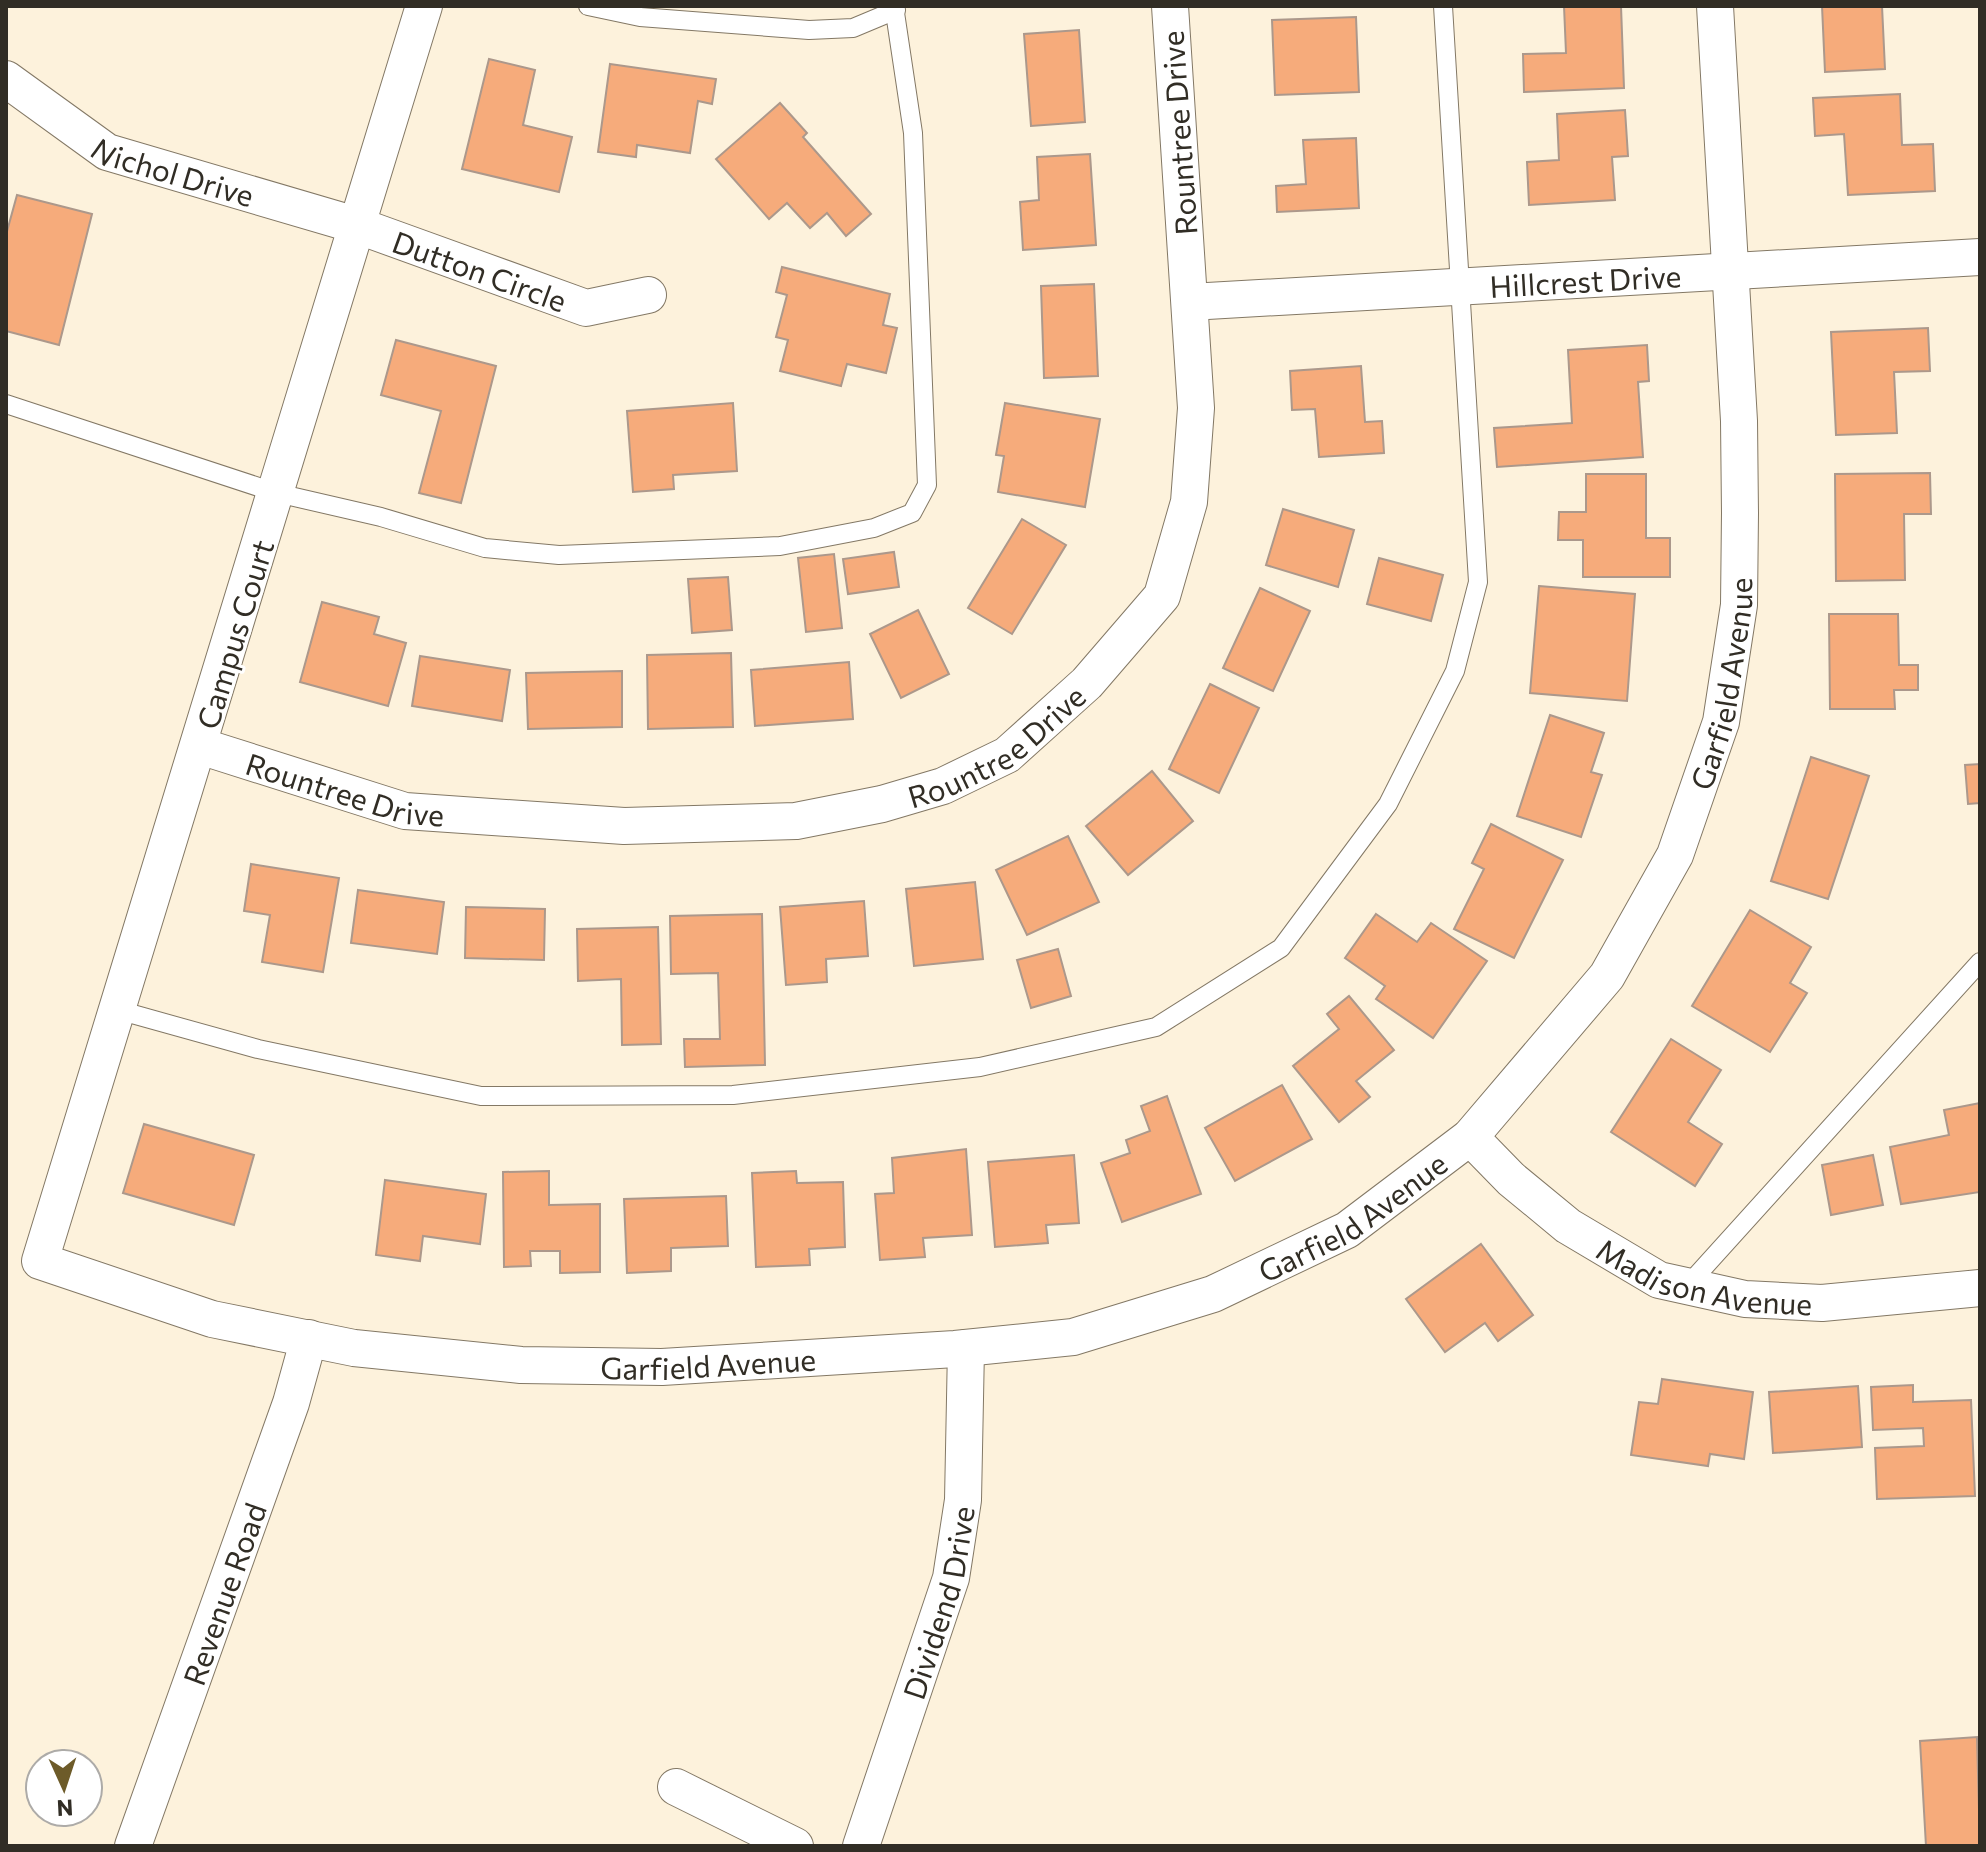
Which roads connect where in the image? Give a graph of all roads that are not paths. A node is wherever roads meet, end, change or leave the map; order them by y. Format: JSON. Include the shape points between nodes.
{"nodes":[{"id":1,"x":424,"y":6,"type":"edge"},
{"id":2,"x":588,"y":6,"type":"edge"},
{"id":3,"x":1170,"y":6,"type":"edge"},
{"id":4,"x":1443,"y":6,"type":"edge"},
{"id":5,"x":1715,"y":6,"type":"edge"},
{"id":6,"x":895,"y":8,"type":"edge"},
{"id":7,"x":6,"y":79,"type":"edge"},
{"id":8,"x":359,"y":226,"type":"junction"},
{"id":9,"x":1980,"y":257,"type":"edge"},
{"id":10,"x":1731,"y":272,"type":"junction"},
{"id":11,"x":1461,"y":287,"type":"junction"},
{"id":12,"x":648,"y":295,"type":"dead end"},
{"id":13,"x":1190,"y":302,"type":"junction"},
{"id":14,"x":6,"y":404,"type":"edge"},
{"id":15,"x":277,"y":493,"type":"junction"},
{"id":16,"x":200,"y":746,"type":"junction"},
{"id":17,"x":1980,"y":962,"type":"edge"},
{"id":18,"x":118,"y":1010,"type":"junction"},
{"id":19,"x":1470,"y":1137,"type":"junction"},
{"id":20,"x":40,"y":1261,"type":"joint"},
{"id":21,"x":1687,"y":1286,"type":"junction"},
{"id":22,"x":1980,"y":1288,"type":"edge"},
{"id":23,"x":309,"y":1338,"type":"junction"},
{"id":24,"x":966,"y":1348,"type":"junction"},
{"id":25,"x":676,"y":1787,"type":"dead end"},
{"id":26,"x":133,"y":1846,"type":"edge"},
{"id":27,"x":795,"y":1846,"type":"edge"},
{"id":28,"x":861,"y":1846,"type":"edge"}],
"edges":[{"from":1,"to":8,"type":"street","name":"Campus Court"},
{"from":2,"to":6,"type":"lane","via":[[640,17],[809,30],[853,28]]},
{"from":3,"to":13,"type":"street","name":"Rountree Drive"},
{"from":4,"to":11,"type":"lane"},
{"from":5,"to":10,"type":"street","name":"Garfield Avenue"},
{"from":6,"to":15,"type":"lane","via":[[913,133],[927,485],[912,513],[874,528],[780,546],[559,555],[485,548]]},
{"from":7,"to":8,"type":"street","name":"Nichol Drive","via":[[107,152]]},
{"from":8,"to":12,"type":"street","name":"Dutton Circle","via":[[586,308]]},
{"from":8,"to":15,"type":"street","name":"Campus Court"},
{"from":9,"to":10,"type":"street","name":"Hillcrest Drive"},
{"from":10,"to":11,"type":"street","name":"Hillcrest Drive"},
{"from":10,"to":19,"type":"street","name":"Garfield Avenue","via":[[1739,421],[1739,590],[1721,722],[1675,855],[1607,976]]},
{"from":11,"to":13,"type":"street","name":"Hillcrest Drive"},
{"from":11,"to":18,"type":"lane","via":[[1478,582],[1455,671],[1388,804],[1281,948],[1156,1027],[980,1067],[733,1095],[481,1096],[258,1049]]},
{"from":13,"to":16,"type":"street","name":"Rountree Drive","via":[[1196,408],[1189,502],[1162,596],[1087,683],[1007,755],[943,786],[796,821],[624,826],[499,820],[405,811]]},
{"from":14,"to":15,"type":"lane"},
{"from":15,"to":16,"type":"street","name":"Campus Court"},
{"from":16,"to":18,"type":"street","name":"Campus Court"},
{"from":17,"to":21,"type":"lane"},
{"from":18,"to":20,"type":"street","name":"Campus Court"},
{"from":19,"to":21,"type":"street","name":"Madison Avenue","via":[[1568,1226],[1659,1280]]},
{"from":19,"to":24,"type":"street","name":"Garfield Avenue","via":[[1347,1230],[1213,1294],[1073,1337]]},
{"from":20,"to":23,"type":"street","name":"Garfield Avenue","via":[[212,1319]]},
{"from":21,"to":22,"type":"street","name":"Madison Avenue","via":[[1745,1299],[1822,1303]]},
{"from":23,"to":24,"type":"street","name":"Garfield Avenue","via":[[354,1348],[521,1365],[662,1367]]},
{"from":23,"to":26,"type":"street","name":"Revenue Road"},
{"from":24,"to":28,"type":"street","name":"Dividend Drive","via":[[959,1541],[941,1615]]},
{"from":25,"to":27,"type":"street"}]}
